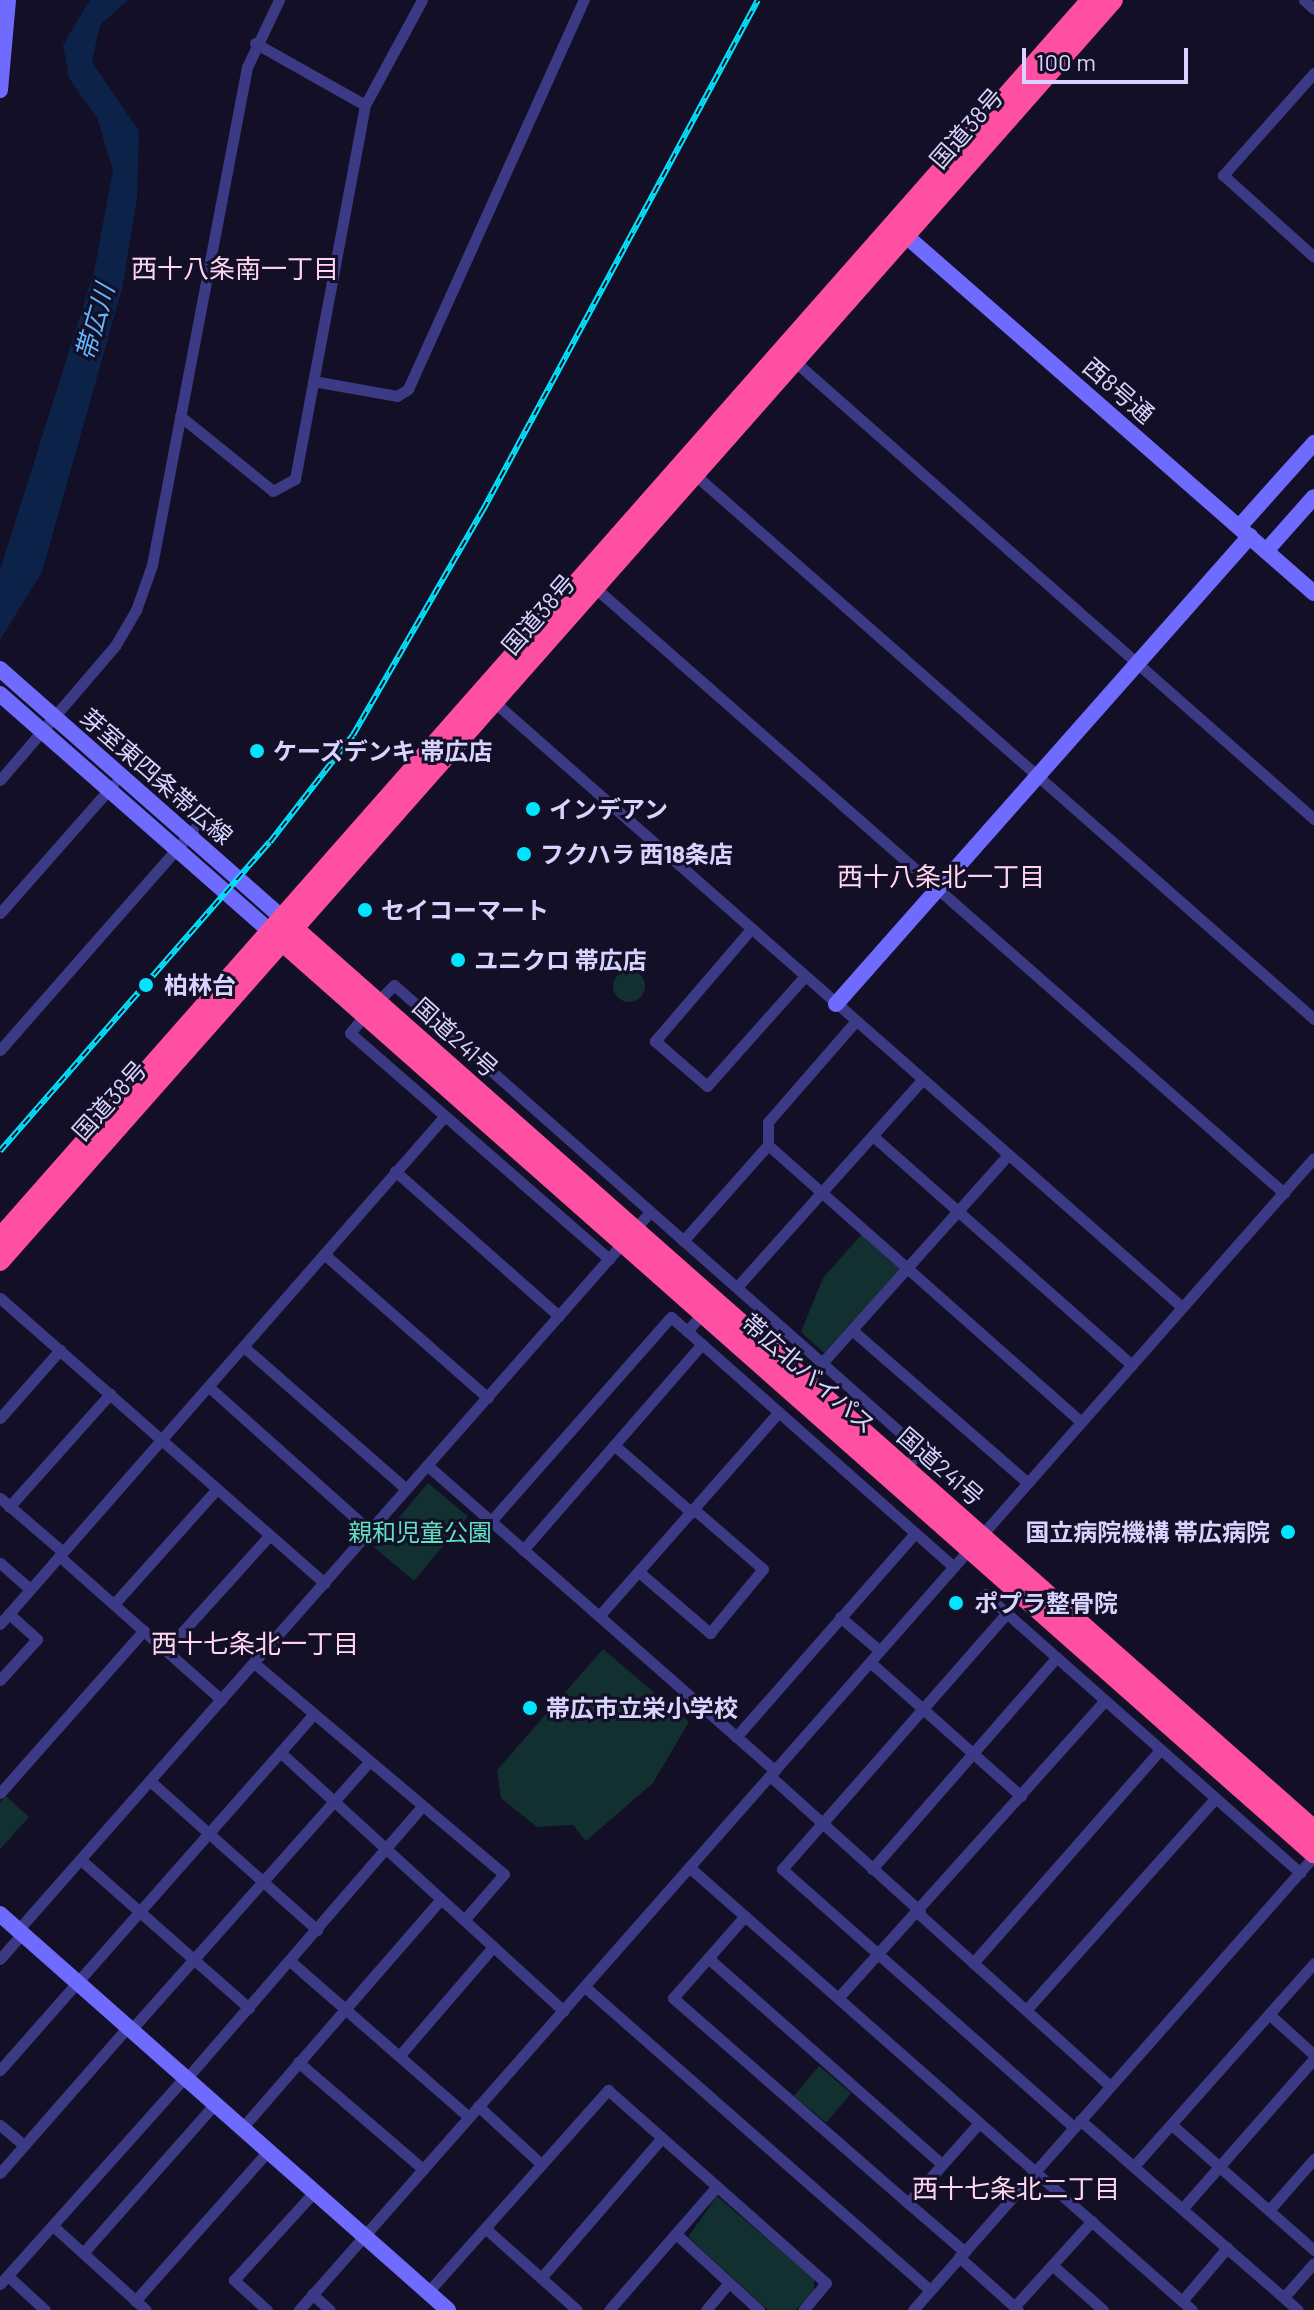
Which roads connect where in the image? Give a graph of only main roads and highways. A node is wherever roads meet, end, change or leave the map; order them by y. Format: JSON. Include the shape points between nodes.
{"nodes":[{"id":1,"x":1091,"y":0,"type":"edge"},
{"id":2,"x":1113,"y":0,"type":"edge"},
{"id":3,"x":899,"y":230,"type":"junction"},
{"id":4,"x":283,"y":930,"type":"junction"},
{"id":5,"x":0,"y":1238,"type":"edge"},
{"id":6,"x":622,"y":1244,"type":"junction"},
{"id":7,"x":0,"y":1261,"type":"edge"},
{"id":8,"x":975,"y":1542,"type":"junction"},
{"id":9,"x":1314,"y":1830,"type":"edge"},
{"id":10,"x":1314,"y":1854,"type":"edge"}],
"edges":[{"from":1,"to":3,"type":"highway","name":"国道38号"},
{"from":2,"to":3,"type":"highway","name":"国道38号"},
{"from":3,"to":4,"type":"highway","name":"国道38号"},
{"from":4,"to":5,"type":"highway","name":"国道38号"},
{"from":4,"to":6,"type":"highway","name":"国道241号"},
{"from":4,"to":7,"type":"highway","name":"国道38号"},
{"from":6,"to":8,"type":"highway","name":"帯広北バイパス"},
{"from":6,"to":8,"type":"highway","name":"国道241号","via":[[904,1468]]},
{"from":8,"to":9,"type":"highway","name":"国道241号"},
{"from":8,"to":10,"type":"highway","name":"帯広北バイパス","via":[[1042,1614]]}]}
